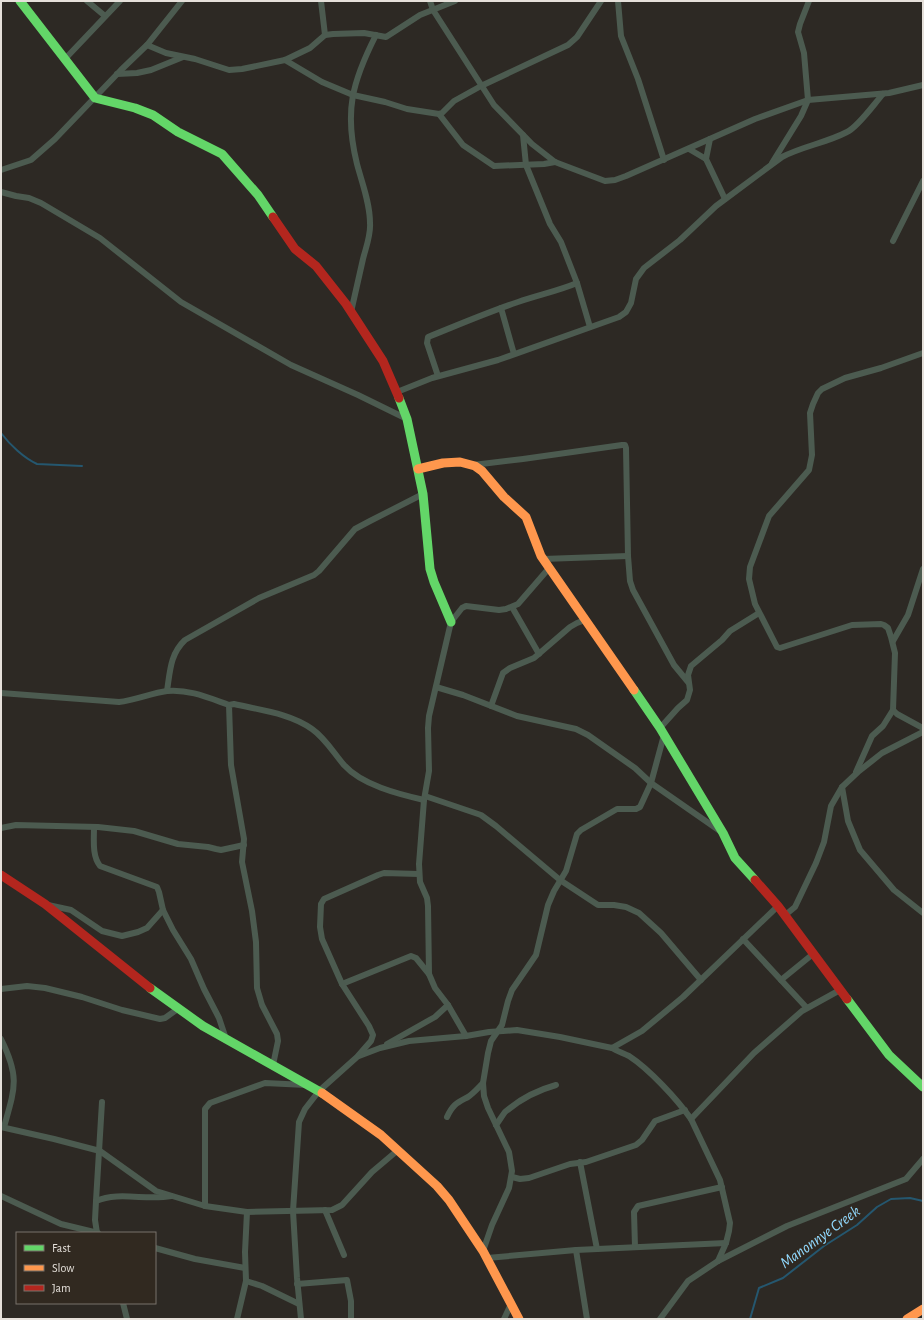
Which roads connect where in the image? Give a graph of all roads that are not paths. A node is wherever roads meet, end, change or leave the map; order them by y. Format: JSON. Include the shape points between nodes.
{"nodes":[{"id":1,"x":20,"y":1,"type":"edge"},
{"id":2,"x":88,"y":1,"type":"edge"},
{"id":3,"x":120,"y":1,"type":"edge"},
{"id":4,"x":182,"y":1,"type":"edge"},
{"id":5,"x":321,"y":1,"type":"edge"},
{"id":6,"x":430,"y":1,"type":"edge"},
{"id":7,"x":455,"y":1,"type":"edge"},
{"id":8,"x":601,"y":1,"type":"edge"},
{"id":9,"x":618,"y":1,"type":"edge"},
{"id":10,"x":809,"y":1,"type":"edge"},
{"id":11,"x":433,"y":10,"type":"junction"},
{"id":12,"x":105,"y":16,"type":"junction"},
{"id":13,"x":325,"y":35,"type":"junction"},
{"id":14,"x":376,"y":35,"type":"junction"},
{"id":15,"x":147,"y":45,"type":"junction"},
{"id":16,"x":185,"y":57,"type":"junction"},
{"id":17,"x":64,"y":60,"type":"junction"},
{"id":18,"x":285,"y":60,"type":"junction"},
{"id":19,"x":117,"y":74,"type":"junction"},
{"id":20,"x":481,"y":86,"type":"junction"},
{"id":21,"x":923,"y":86,"type":"edge"},
{"id":22,"x":883,"y":94,"type":"junction"},
{"id":23,"x":353,"y":95,"type":"junction"},
{"id":24,"x":95,"y":98,"type":"junction"},
{"id":25,"x":808,"y":100,"type":"junction"},
{"id":26,"x":439,"y":114,"type":"junction"},
{"id":27,"x":523,"y":135,"type":"junction"},
{"id":28,"x":710,"y":139,"type":"junction"},
{"id":29,"x":689,"y":149,"type":"junction"},
{"id":30,"x":706,"y":158,"type":"junction"},
{"id":31,"x":664,"y":160,"type":"junction"},
{"id":32,"x":555,"y":162,"type":"junction"},
{"id":33,"x":771,"y":164,"type":"junction"},
{"id":34,"x":526,"y":165,"type":"junction"},
{"id":35,"x":1,"y":170,"type":"edge"},
{"id":36,"x":923,"y":181,"type":"edge"},
{"id":37,"x":1,"y":192,"type":"edge"},
{"id":38,"x":725,"y":199,"type":"junction"},
{"id":39,"x":893,"y":241,"type":"dead end"},
{"id":40,"x":577,"y":283,"type":"junction"},
{"id":41,"x":501,"y":308,"type":"junction"},
{"id":42,"x":351,"y":312,"type":"junction"},
{"id":43,"x":590,"y":327,"type":"junction"},
{"id":44,"x":923,"y":353,"type":"edge"},
{"id":45,"x":514,"y":354,"type":"junction"},
{"id":46,"x":438,"y":376,"type":"junction"},
{"id":47,"x":398,"y":392,"type":"junction"},
{"id":48,"x":407,"y":419,"type":"junction"},
{"id":49,"x":472,"y":465,"type":"junction"},
{"id":50,"x":418,"y":469,"type":"junction"},
{"id":51,"x":423,"y":494,"type":"junction"},
{"id":52,"x":628,"y":556,"type":"junction"},
{"id":53,"x":543,"y":559,"type":"junction"},
{"id":54,"x":550,"y":567,"type":"junction"},
{"id":55,"x":923,"y":569,"type":"edge"},
{"id":56,"x":512,"y":607,"type":"junction"},
{"id":57,"x":759,"y":613,"type":"junction"},
{"id":58,"x":585,"y":620,"type":"junction"},
{"id":59,"x":451,"y":622,"type":"junction"},
{"id":60,"x":893,"y":641,"type":"junction"},
{"id":61,"x":539,"y":654,"type":"junction"},
{"id":62,"x":688,"y":682,"type":"junction"},
{"id":63,"x":436,"y":687,"type":"junction"},
{"id":64,"x":167,"y":691,"type":"junction"},
{"id":65,"x":1,"y":693,"type":"edge"},
{"id":66,"x":230,"y":705,"type":"junction"},
{"id":67,"x":491,"y":706,"type":"junction"},
{"id":68,"x":893,"y":710,"type":"junction"},
{"id":69,"x":923,"y":728,"type":"edge"},
{"id":70,"x":662,"y":732,"type":"junction"},
{"id":71,"x":923,"y":732,"type":"edge"},
{"id":72,"x":855,"y":774,"type":"junction"},
{"id":73,"x":651,"y":783,"type":"junction"},
{"id":74,"x":842,"y":787,"type":"junction"},
{"id":75,"x":424,"y":798,"type":"junction"},
{"id":76,"x":94,"y":827,"type":"junction"},
{"id":77,"x":1,"y":828,"type":"edge"},
{"id":78,"x":723,"y":833,"type":"junction"},
{"id":79,"x":244,"y":845,"type":"junction"},
{"id":80,"x":419,"y":874,"type":"junction"},
{"id":81,"x":1,"y":875,"type":"edge"},
{"id":82,"x":560,"y":880,"type":"junction"},
{"id":83,"x":45,"y":904,"type":"junction"},
{"id":84,"x":778,"y":906,"type":"junction"},
{"id":85,"x":163,"y":910,"type":"junction"},
{"id":86,"x":923,"y":913,"type":"edge"},
{"id":87,"x":784,"y":916,"type":"junction"},
{"id":88,"x":743,"y":940,"type":"junction"},
{"id":89,"x":813,"y":954,"type":"junction"},
{"id":90,"x":430,"y":974,"type":"junction"},
{"id":91,"x":701,"y":980,"type":"junction"},
{"id":92,"x":781,"y":980,"type":"junction"},
{"id":93,"x":342,"y":984,"type":"junction"},
{"id":94,"x":1,"y":989,"type":"edge"},
{"id":95,"x":840,"y":990,"type":"junction"},
{"id":96,"x":448,"y":1005,"type":"junction"},
{"id":97,"x":806,"y":1007,"type":"junction"},
{"id":98,"x":179,"y":1008,"type":"junction"},
{"id":99,"x":498,"y":1032,"type":"junction"},
{"id":100,"x":466,"y":1036,"type":"junction"},
{"id":101,"x":1,"y":1039,"type":"edge"},
{"id":102,"x":226,"y":1039,"type":"junction"},
{"id":103,"x":380,"y":1048,"type":"junction"},
{"id":104,"x":612,"y":1048,"type":"junction"},
{"id":105,"x":357,"y":1057,"type":"junction"},
{"id":106,"x":273,"y":1065,"type":"junction"},
{"id":107,"x":483,"y":1084,"type":"junction"},
{"id":108,"x":308,"y":1085,"type":"junction"},
{"id":109,"x":556,"y":1085,"type":"dead end"},
{"id":110,"x":923,"y":1087,"type":"edge"},
{"id":111,"x":319,"y":1091,"type":"junction"},
{"id":112,"x":102,"y":1102,"type":"dead end"},
{"id":113,"x":685,"y":1110,"type":"junction"},
{"id":114,"x":447,"y":1117,"type":"dead end"},
{"id":115,"x":691,"y":1119,"type":"junction"},
{"id":116,"x":496,"y":1125,"type":"junction"},
{"id":117,"x":3,"y":1127,"type":"edge"},
{"id":118,"x":398,"y":1150,"type":"junction"},
{"id":119,"x":100,"y":1151,"type":"junction"},
{"id":120,"x":923,"y":1159,"type":"edge"},
{"id":121,"x":580,"y":1162,"type":"junction"},
{"id":122,"x":512,"y":1177,"type":"junction"},
{"id":123,"x":722,"y":1187,"type":"junction"},
{"id":124,"x":1,"y":1196,"type":"edge"},
{"id":125,"x":171,"y":1196,"type":"junction"},
{"id":126,"x":96,"y":1201,"type":"junction"},
{"id":127,"x":205,"y":1206,"type":"junction"},
{"id":128,"x":325,"y":1210,"type":"junction"},
{"id":129,"x":293,"y":1211,"type":"junction"},
{"id":130,"x":247,"y":1212,"type":"junction"},
{"id":131,"x":93,"y":1232,"type":"edge"},
{"id":132,"x":97,"y":1232,"type":"edge"},
{"id":133,"x":726,"y":1243,"type":"junction"},
{"id":134,"x":634,"y":1247,"type":"junction"},
{"id":135,"x":156,"y":1248,"type":"edge"},
{"id":136,"x":597,"y":1249,"type":"junction"},
{"id":137,"x":576,"y":1250,"type":"junction"},
{"id":138,"x":344,"y":1255,"type":"dead end"},
{"id":139,"x":485,"y":1255,"type":"junction"},
{"id":140,"x":718,"y":1261,"type":"junction"},
{"id":141,"x":245,"y":1268,"type":"junction"},
{"id":142,"x":246,"y":1281,"type":"junction"},
{"id":143,"x":297,"y":1284,"type":"junction"},
{"id":144,"x":123,"y":1304,"type":"edge"},
{"id":145,"x":300,"y":1304,"type":"junction"},
{"id":146,"x":511,"y":1304,"type":"junction"},
{"id":147,"x":923,"y":1309,"type":"edge"},
{"id":148,"x":127,"y":1319,"type":"edge"},
{"id":149,"x":237,"y":1319,"type":"edge"},
{"id":150,"x":301,"y":1319,"type":"edge"},
{"id":151,"x":351,"y":1319,"type":"edge"},
{"id":152,"x":504,"y":1319,"type":"edge"},
{"id":153,"x":519,"y":1319,"type":"edge"},
{"id":154,"x":587,"y":1319,"type":"edge"},
{"id":155,"x":660,"y":1319,"type":"edge"},
{"id":156,"x":908,"y":1319,"type":"edge"}],
"edges":[{"from":1,"to":17,"type":"street"},
{"from":2,"to":12,"type":"street"},
{"from":3,"to":12,"type":"street"},
{"from":4,"to":15,"type":"street"},
{"from":5,"to":13,"type":"street"},
{"from":6,"to":11,"type":"street"},
{"from":7,"to":11,"type":"street"},
{"from":8,"to":20,"type":"street","via":[[577,37],[568,45]]},
{"from":9,"to":31,"type":"street","via":[[621,36],[638,78]]},
{"from":10,"to":25,"type":"street","via":[[798,32],[804,53]]},
{"from":11,"to":14,"type":"street","via":[[391,35]]},
{"from":11,"to":20,"type":"street"},
{"from":12,"to":17,"type":"street"},
{"from":13,"to":14,"type":"street"},
{"from":13,"to":18,"type":"street","via":[[310,48]]},
{"from":14,"to":23,"type":"street","via":[[356,80]]},
{"from":15,"to":16,"type":"street"},
{"from":15,"to":19,"type":"street"},
{"from":16,"to":18,"type":"street","via":[[229,70]]},
{"from":16,"to":19,"type":"street","via":[[151,70]]},
{"from":17,"to":24,"type":"street"},
{"from":18,"to":23,"type":"street","via":[[322,82]]},
{"from":19,"to":24,"type":"street"},
{"from":20,"to":26,"type":"street","via":[[454,101]]},
{"from":20,"to":27,"type":"street","via":[[494,105]]},
{"from":21,"to":22,"type":"street"},
{"from":22,"to":25,"type":"street"},
{"from":22,"to":33,"type":"street","via":[[848,132],[791,152]]},
{"from":23,"to":26,"type":"street","via":[[407,109]]},
{"from":23,"to":42,"type":"street","via":[[351,136],[369,209],[370,224]]},
{"from":24,"to":35,"type":"street","via":[[38,155],[31,160]]},
{"from":24,"to":42,"type":"street","via":[[153,115],[178,132],[222,154],[258,195],[295,249],[316,266]]},
{"from":25,"to":28,"type":"street"},
{"from":25,"to":33,"type":"street"},
{"from":26,"to":34,"type":"street","via":[[463,145],[490,164]]},
{"from":27,"to":32,"type":"street"},
{"from":27,"to":34,"type":"street"},
{"from":28,"to":29,"type":"street"},
{"from":28,"to":30,"type":"street"},
{"from":29,"to":30,"type":"street"},
{"from":29,"to":31,"type":"street"},
{"from":30,"to":38,"type":"street"},
{"from":31,"to":32,"type":"street","via":[[615,180],[606,181]]},
{"from":32,"to":34,"type":"street"},
{"from":33,"to":38,"type":"street"},
{"from":34,"to":40,"type":"street","via":[[550,224],[562,242]]},
{"from":36,"to":39,"type":"street"},
{"from":37,"to":48,"type":"street","via":[[41,203],[100,238],[181,302],[291,365]]},
{"from":38,"to":43,"type":"street","via":[[680,240],[644,268],[636,279],[631,303],[626,312]]},
{"from":40,"to":41,"type":"street"},
{"from":40,"to":43,"type":"street"},
{"from":41,"to":45,"type":"street"},
{"from":41,"to":46,"type":"street","via":[[428,337]]},
{"from":42,"to":47,"type":"street","via":[[383,361]]},
{"from":43,"to":45,"type":"street"},
{"from":44,"to":57,"type":"street","via":[[845,378],[818,394],[810,413],[812,455],[809,470],[769,516],[750,567],[750,584]]},
{"from":45,"to":46,"type":"street"},
{"from":46,"to":47,"type":"street"},
{"from":47,"to":48,"type":"street"},
{"from":48,"to":50,"type":"street"},
{"from":49,"to":50,"type":"street","via":[[457,461]]},
{"from":49,"to":52,"type":"street","via":[[625,445]]},
{"from":49,"to":53,"type":"street","via":[[482,471],[523,514]]},
{"from":50,"to":51,"type":"street"},
{"from":51,"to":59,"type":"street","via":[[430,569]]},
{"from":51,"to":64,"type":"street","via":[[355,529],[314,575],[259,598],[186,640],[178,647],[172,662]]},
{"from":52,"to":53,"type":"street"},
{"from":52,"to":62,"type":"street","via":[[633,590],[674,665]]},
{"from":53,"to":54,"type":"street"},
{"from":54,"to":56,"type":"street","via":[[518,604]]},
{"from":54,"to":58,"type":"street"},
{"from":55,"to":60,"type":"street","via":[[908,615]]},
{"from":56,"to":59,"type":"street","via":[[499,610],[466,606]]},
{"from":56,"to":61,"type":"street"},
{"from":57,"to":60,"type":"street","via":[[775,645],[780,648],[852,624],[884,625],[888,628]]},
{"from":57,"to":62,"type":"street","via":[[730,631],[691,666]]},
{"from":58,"to":61,"type":"street","via":[[570,627]]},
{"from":58,"to":70,"type":"street"},
{"from":59,"to":63,"type":"street"},
{"from":60,"to":68,"type":"street"},
{"from":61,"to":67,"type":"street","via":[[503,673]]},
{"from":62,"to":70,"type":"street","via":[[690,690],[687,700]]},
{"from":63,"to":67,"type":"street"},
{"from":63,"to":75,"type":"street","via":[[428,722],[428,771]]},
{"from":64,"to":65,"type":"street","via":[[119,702]]},
{"from":64,"to":66,"type":"street","via":[[190,692]]},
{"from":66,"to":75,"type":"street","via":[[291,718],[311,728],[357,777],[402,795]]},
{"from":66,"to":79,"type":"street","via":[[231,764]]},
{"from":67,"to":73,"type":"street","via":[[517,716],[576,729],[635,768]]},
{"from":68,"to":69,"type":"street"},
{"from":68,"to":72,"type":"street","via":[[883,726],[872,736]]},
{"from":70,"to":73,"type":"street"},
{"from":70,"to":78,"type":"street"},
{"from":71,"to":72,"type":"street","via":[[882,754]]},
{"from":72,"to":74,"type":"street"},
{"from":73,"to":78,"type":"street"},
{"from":73,"to":82,"type":"street","via":[[640,807],[617,809],[577,834],[569,862]]},
{"from":74,"to":86,"type":"street","via":[[848,821],[860,850],[894,890]]},
{"from":74,"to":87,"type":"street","via":[[831,806],[824,842],[816,863],[795,907]]},
{"from":75,"to":80,"type":"street"},
{"from":75,"to":82,"type":"street","via":[[481,815]]},
{"from":76,"to":77,"type":"street","via":[[16,825]]},
{"from":76,"to":79,"type":"street","via":[[134,832],[178,844],[221,850]]},
{"from":76,"to":85,"type":"street","via":[[95,856],[100,866],[156,887]]},
{"from":78,"to":84,"type":"street","via":[[735,858]]},
{"from":79,"to":106,"type":"street","via":[[242,862],[255,934],[259,995],[278,1041]]},
{"from":80,"to":90,"type":"street","via":[[428,906]]},
{"from":80,"to":93,"type":"street","via":[[384,873],[322,901],[321,933]]},
{"from":81,"to":83,"type":"street"},
{"from":82,"to":91,"type":"street","via":[[598,905],[626,907],[639,913],[662,933]]},
{"from":82,"to":99,"type":"street","via":[[548,905],[536,955],[512,990]]},
{"from":83,"to":85,"type":"street","via":[[71,910],[102,931],[122,936],[147,928]]},
{"from":83,"to":98,"type":"street","via":[[138,979]]},
{"from":84,"to":87,"type":"street"},
{"from":84,"to":88,"type":"street"},
{"from":85,"to":102,"type":"street","via":[[191,959],[219,1018]]},
{"from":87,"to":89,"type":"street"},
{"from":88,"to":91,"type":"street"},
{"from":88,"to":92,"type":"street"},
{"from":89,"to":92,"type":"street"},
{"from":89,"to":95,"type":"street"},
{"from":90,"to":93,"type":"street","via":[[411,956]]},
{"from":90,"to":96,"type":"street","via":[[435,988]]},
{"from":91,"to":104,"type":"street","via":[[648,1026]]},
{"from":92,"to":97,"type":"street"},
{"from":93,"to":105,"type":"street","via":[[373,1035]]},
{"from":94,"to":98,"type":"street","via":[[27,986],[45,988],[160,1018],[165,1018]]},
{"from":95,"to":97,"type":"street"},
{"from":95,"to":110,"type":"street","via":[[888,1055]]},
{"from":96,"to":100,"type":"street"},
{"from":96,"to":103,"type":"street","via":[[432,1019]]},
{"from":97,"to":115,"type":"street","via":[[754,1053]]},
{"from":98,"to":102,"type":"street"},
{"from":99,"to":100,"type":"street"},
{"from":99,"to":104,"type":"street","via":[[517,1030]]},
{"from":99,"to":107,"type":"street","via":[[489,1049]]},
{"from":100,"to":103,"type":"street"},
{"from":101,"to":117,"type":"street","via":[[15,1079]]},
{"from":102,"to":106,"type":"street"},
{"from":103,"to":105,"type":"street"},
{"from":104,"to":113,"type":"street","via":[[638,1063]]},
{"from":105,"to":111,"type":"street"},
{"from":106,"to":108,"type":"street"},
{"from":107,"to":114,"type":"street","via":[[450,1109]]},
{"from":107,"to":116,"type":"street","via":[[485,1101]]},
{"from":108,"to":111,"type":"street"},
{"from":108,"to":127,"type":"street","via":[[265,1083],[208,1105],[205,1117]]},
{"from":109,"to":116,"type":"street","via":[[521,1101],[504,1113]]},
{"from":111,"to":118,"type":"street"},
{"from":111,"to":129,"type":"street","via":[[300,1117]]},
{"from":112,"to":119,"type":"street"},
{"from":113,"to":115,"type":"street"},
{"from":113,"to":121,"type":"street","via":[[655,1121],[636,1145]]},
{"from":115,"to":123,"type":"street"},
{"from":116,"to":122,"type":"street","via":[[510,1152]]},
{"from":117,"to":119,"type":"street"},
{"from":118,"to":128,"type":"street","via":[[372,1172],[342,1205]]},
{"from":118,"to":139,"type":"street","via":[[449,1200]]},
{"from":119,"to":125,"type":"street","via":[[156,1190]]},
{"from":119,"to":126,"type":"street"},
{"from":120,"to":140,"type":"street","via":[[906,1179],[787,1226]]},
{"from":121,"to":122,"type":"street","via":[[528,1178]]},
{"from":121,"to":136,"type":"street"},
{"from":122,"to":139,"type":"street","via":[[492,1225]]},
{"from":123,"to":133,"type":"street","via":[[730,1223]]},
{"from":123,"to":134,"type":"street","via":[[638,1206],[634,1212]]},
{"from":124,"to":131,"type":"street","via":[[61,1224]]},
{"from":125,"to":126,"type":"street","via":[[117,1196],[104,1197]]},
{"from":125,"to":127,"type":"street"},
{"from":126,"to":132,"type":"street"},
{"from":127,"to":130,"type":"street"},
{"from":128,"to":129,"type":"street"},
{"from":128,"to":138,"type":"street"},
{"from":129,"to":130,"type":"street"},
{"from":129,"to":143,"type":"street"},
{"from":130,"to":141,"type":"street"},
{"from":133,"to":134,"type":"street"},
{"from":133,"to":140,"type":"street"},
{"from":134,"to":136,"type":"street"},
{"from":135,"to":141,"type":"street","via":[[195,1259]]},
{"from":136,"to":137,"type":"street"},
{"from":137,"to":139,"type":"street"},
{"from":137,"to":154,"type":"street"},
{"from":139,"to":146,"type":"street"},
{"from":140,"to":155,"type":"street","via":[[688,1281]]},
{"from":141,"to":142,"type":"street"},
{"from":142,"to":145,"type":"street"},
{"from":142,"to":149,"type":"street"},
{"from":143,"to":145,"type":"street"},
{"from":143,"to":151,"type":"street","via":[[347,1280]]},
{"from":144,"to":148,"type":"street"},
{"from":145,"to":150,"type":"street"},
{"from":146,"to":152,"type":"street"},
{"from":146,"to":153,"type":"street"},
{"from":147,"to":156,"type":"street"}]}
